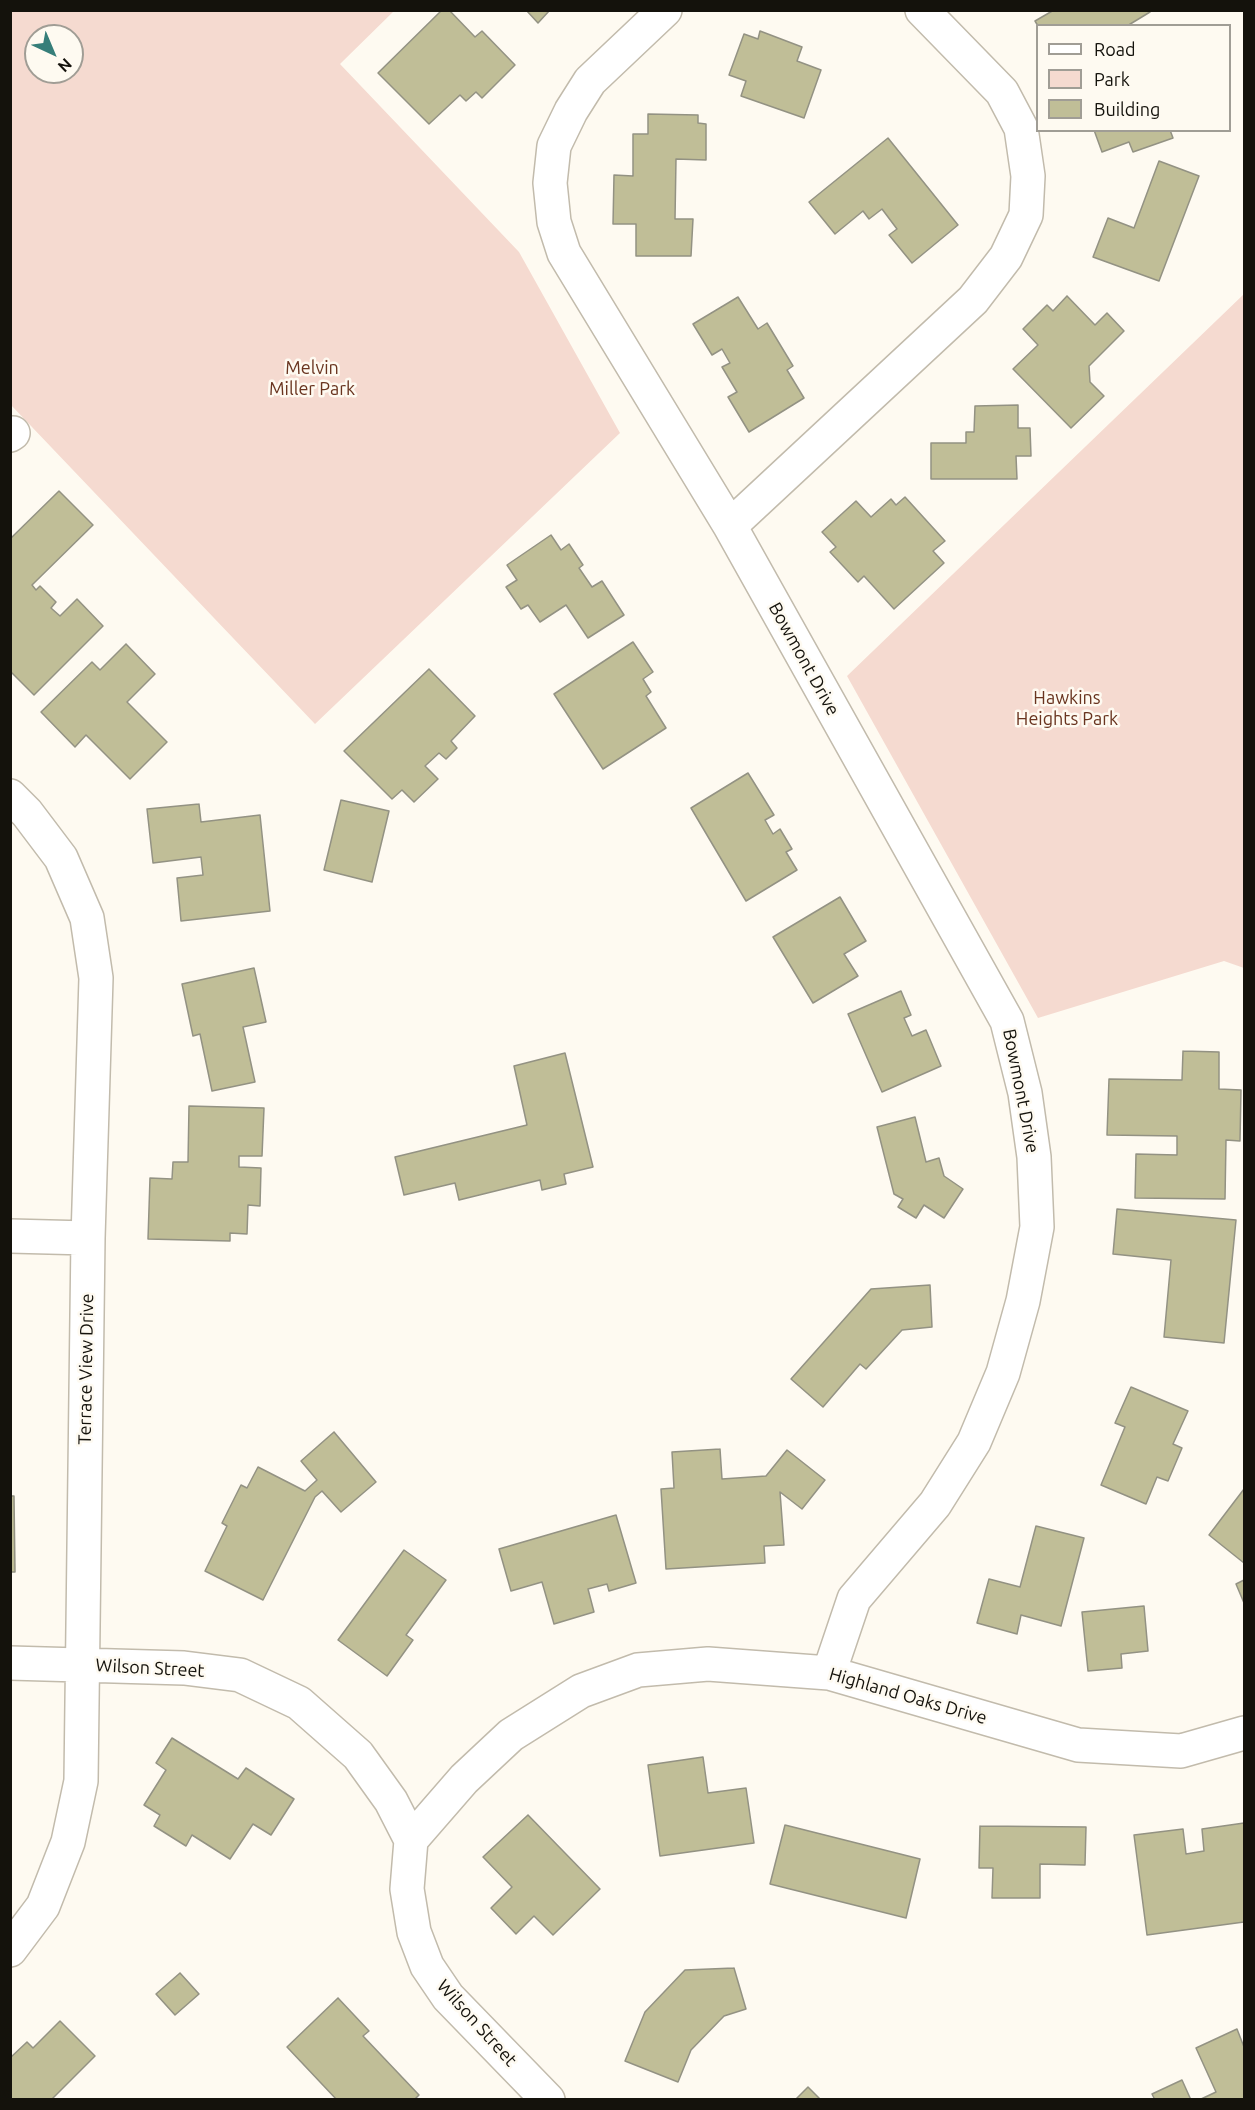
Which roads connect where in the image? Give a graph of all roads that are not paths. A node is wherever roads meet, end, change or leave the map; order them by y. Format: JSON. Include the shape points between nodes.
{"nodes":[{"id":1,"x":664,"y":10,"type":"edge"},
{"id":2,"x":922,"y":10,"type":"edge"},
{"id":3,"x":730,"y":526,"type":"junction"},
{"id":4,"x":10,"y":796,"type":"edge"},
{"id":5,"x":10,"y":1236,"type":"edge"},
{"id":6,"x":88,"y":1238,"type":"junction"},
{"id":7,"x":10,"y":1663,"type":"edge"},
{"id":8,"x":82,"y":1665,"type":"junction"},
{"id":9,"x":829,"y":1673,"type":"junction"},
{"id":10,"x":1245,"y":1733,"type":"edge"},
{"id":11,"x":411,"y":1840,"type":"junction"},
{"id":12,"x":10,"y":1950,"type":"edge"},
{"id":13,"x":549,"y":2100,"type":"edge"}],
"edges":[{"from":1,"to":3,"type":"street","name":"Bowmont Drive","via":[[590,81],[554,146],[550,183],[564,253]]},
{"from":2,"to":3,"type":"street","via":[[1002,92],[1021,128],[1028,176],[1026,215],[1006,257],[973,300]]},
{"from":3,"to":9,"type":"street","name":"Bowmont Drive","via":[[1007,1021],[1025,1093],[1034,1157],[1037,1227],[1003,1373],[974,1442],[935,1504],[854,1599]]},
{"from":4,"to":6,"type":"street","name":"Terrace View Drive","via":[[61,858],[87,918],[96,978]]},
{"from":5,"to":6,"type":"street"},
{"from":6,"to":8,"type":"street","name":"Terrace View Drive"},
{"from":7,"to":8,"type":"street","name":"Wilson Street"},
{"from":8,"to":11,"type":"street","name":"Wilson Street","via":[[184,1668],[240,1675],[299,1703],[358,1755],[391,1801]]},
{"from":8,"to":12,"type":"street","name":"Terrace View Drive","via":[[81,1781],[68,1842],[43,1906]]},
{"from":9,"to":10,"type":"street","name":"Highland Oaks Drive","via":[[1078,1745],[1182,1751]]},
{"from":9,"to":11,"type":"street","name":"Highland Oaks Drive","via":[[708,1664],[638,1670],[581,1691],[511,1734],[464,1779]]},
{"from":11,"to":13,"type":"street","name":"Wilson Street","via":[[407,1889],[414,1932],[427,1966],[448,1997]]}]}
